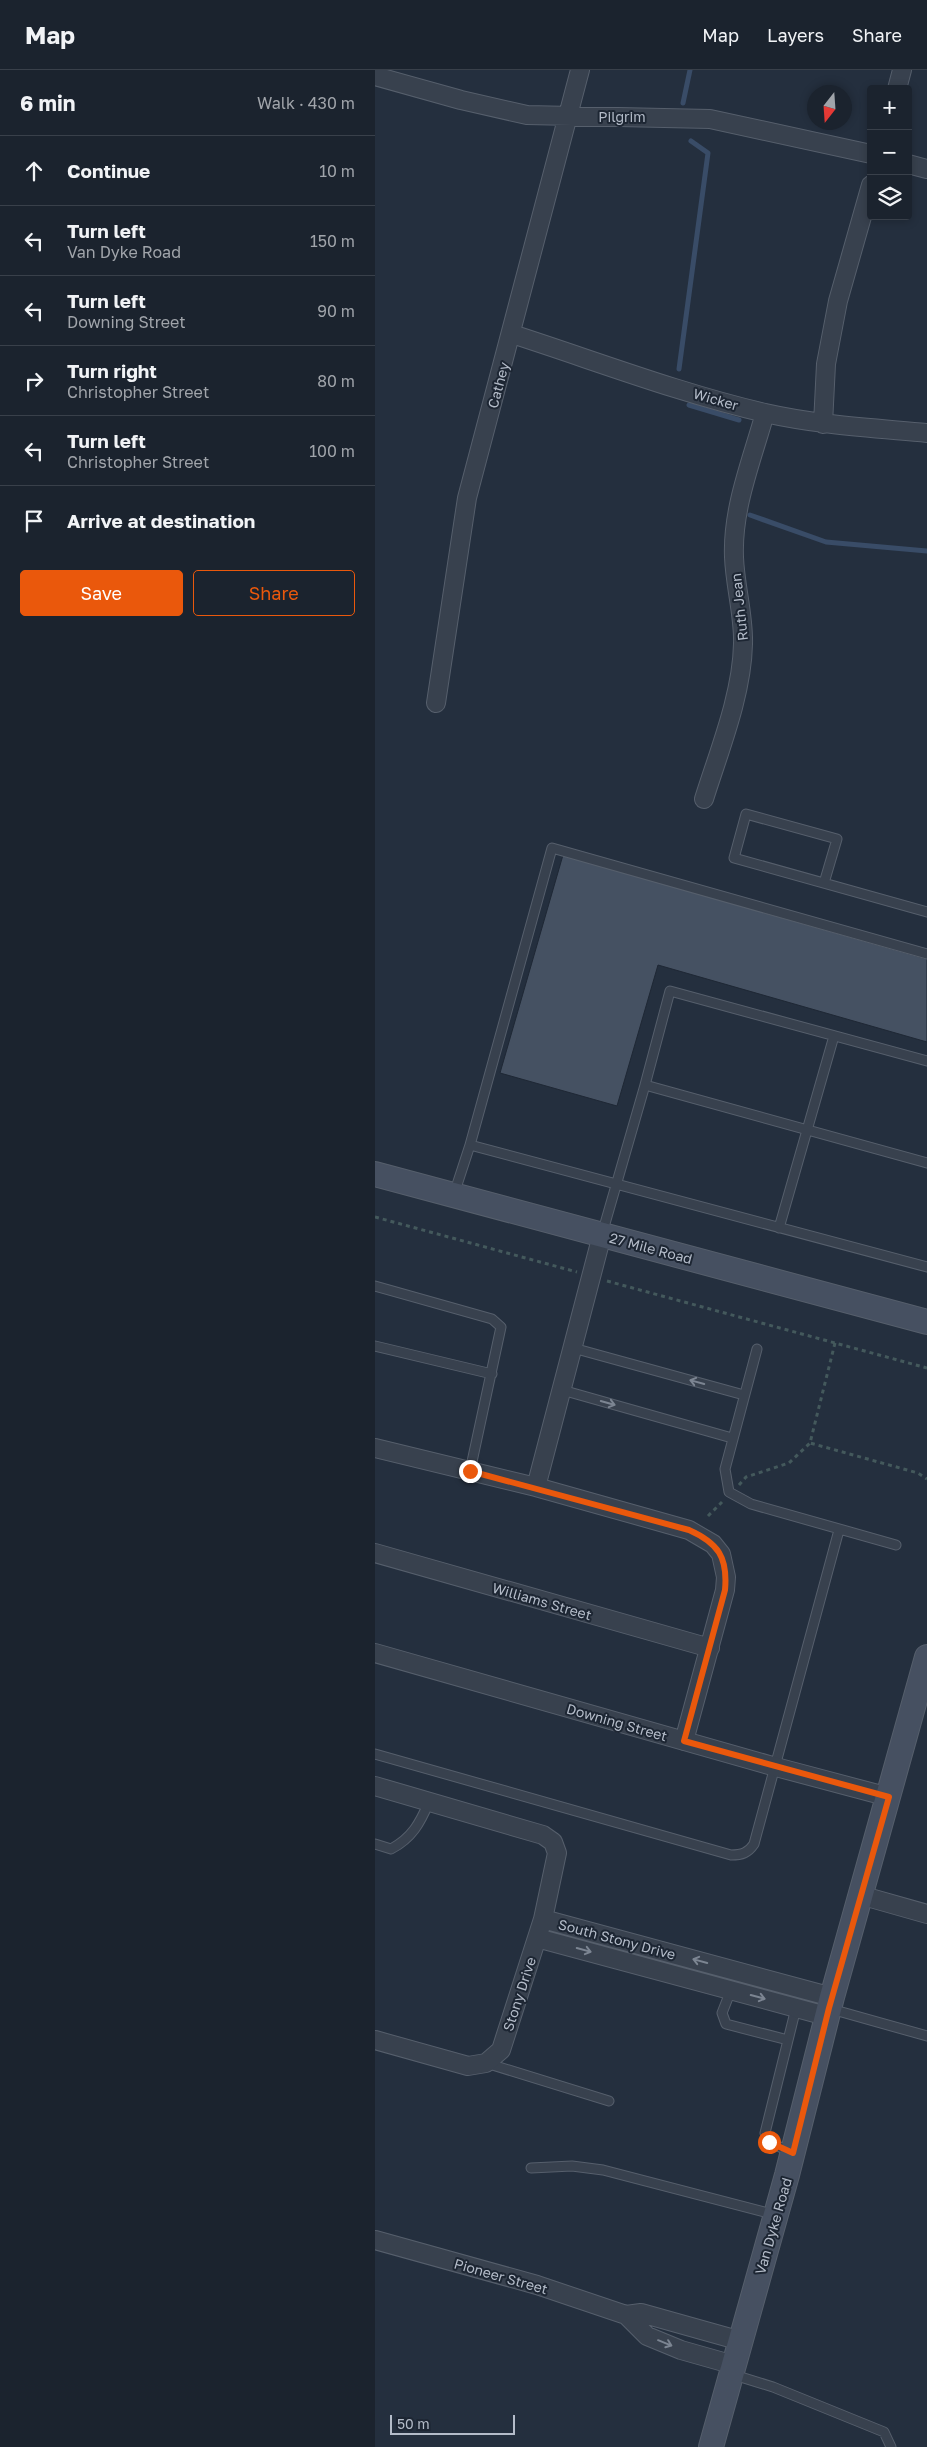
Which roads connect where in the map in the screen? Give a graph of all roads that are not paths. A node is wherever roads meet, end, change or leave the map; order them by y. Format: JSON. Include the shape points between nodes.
{"nodes":[{"id":1,"x":580,"y":70,"type":"edge"},
{"id":2,"x":902,"y":70,"type":"edge"},
{"id":3,"x":375,"y":76,"type":"edge"},
{"id":4,"x":898,"y":85,"type":"edge"},
{"id":5,"x":567,"y":116,"type":"junction"},
{"id":6,"x":867,"y":153,"type":"edge"},
{"id":7,"x":912,"y":165,"type":"edge"},
{"id":8,"x":927,"y":169,"type":"edge"},
{"id":9,"x":867,"y":199,"type":"edge"},
{"id":10,"x":512,"y":334,"type":"junction"},
{"id":11,"x":765,"y":413,"type":"junction"},
{"id":12,"x":823,"y":424,"type":"junction"},
{"id":13,"x":927,"y":433,"type":"edge"},
{"id":14,"x":437,"y":703,"type":"dead end"},
{"id":15,"x":704,"y":799,"type":"dead end"},
{"id":16,"x":825,"y":883,"type":"junction"},
{"id":17,"x":927,"y":912,"type":"edge"},
{"id":18,"x":927,"y":954,"type":"edge"},
{"id":19,"x":834,"y":1036,"type":"junction"},
{"id":20,"x":927,"y":1061,"type":"edge"},
{"id":21,"x":645,"y":1085,"type":"junction"},
{"id":22,"x":807,"y":1130,"type":"junction"},
{"id":23,"x":469,"y":1145,"type":"junction"},
{"id":24,"x":927,"y":1163,"type":"edge"},
{"id":25,"x":375,"y":1174,"type":"edge"},
{"id":26,"x":617,"y":1184,"type":"junction"},
{"id":27,"x":454,"y":1195,"type":"junction"},
{"id":28,"x":779,"y":1228,"type":"junction"},
{"id":29,"x":602,"y":1235,"type":"junction"},
{"id":30,"x":927,"y":1267,"type":"edge"},
{"id":31,"x":375,"y":1286,"type":"edge"},
{"id":32,"x":927,"y":1322,"type":"edge"},
{"id":33,"x":375,"y":1346,"type":"edge"},
{"id":34,"x":573,"y":1348,"type":"junction"},
{"id":35,"x":757,"y":1348,"type":"dead end"},
{"id":36,"x":493,"y":1374,"type":"junction"},
{"id":37,"x":561,"y":1390,"type":"junction"},
{"id":38,"x":744,"y":1395,"type":"junction"},
{"id":39,"x":732,"y":1438,"type":"junction"},
{"id":40,"x":375,"y":1448,"type":"edge"},
{"id":41,"x":470,"y":1471,"type":"junction"},
{"id":42,"x":536,"y":1487,"type":"junction"},
{"id":43,"x":839,"y":1530,"type":"junction"},
{"id":44,"x":896,"y":1545,"type":"dead end"},
{"id":45,"x":375,"y":1553,"type":"edge"},
{"id":46,"x":710,"y":1648,"type":"junction"},
{"id":47,"x":375,"y":1653,"type":"edge"},
{"id":48,"x":927,"y":1657,"type":"edge"},
{"id":49,"x":684,"y":1741,"type":"junction"},
{"id":50,"x":375,"y":1754,"type":"edge"},
{"id":51,"x":776,"y":1767,"type":"junction"},
{"id":52,"x":375,"y":1786,"type":"edge"},
{"id":53,"x":889,"y":1797,"type":"junction"},
{"id":54,"x":429,"y":1802,"type":"junction"},
{"id":55,"x":375,"y":1844,"type":"edge"},
{"id":56,"x":860,"y":1895,"type":"junction"},
{"id":57,"x":927,"y":1914,"type":"edge"},
{"id":58,"x":543,"y":1919,"type":"junction"},
{"id":59,"x":537,"y":1938,"type":"junction"},
{"id":60,"x":731,"y":1990,"type":"junction"},
{"id":61,"x":829,"y":2007,"type":"junction"},
{"id":62,"x":796,"y":2008,"type":"junction"},
{"id":63,"x":927,"y":2036,"type":"edge"},
{"id":64,"x":375,"y":2040,"type":"edge"},
{"id":65,"x":789,"y":2040,"type":"junction"},
{"id":66,"x":486,"y":2063,"type":"junction"},
{"id":67,"x":609,"y":2101,"type":"dead end"},
{"id":68,"x":793,"y":2153,"type":"junction"},
{"id":69,"x":531,"y":2168,"type":"dead end"},
{"id":70,"x":776,"y":2215,"type":"junction"},
{"id":71,"x":375,"y":2240,"type":"edge"},
{"id":72,"x":626,"y":2315,"type":"junction"},
{"id":73,"x":741,"y":2340,"type":"junction"},
{"id":74,"x":733,"y":2370,"type":"junction"},
{"id":75,"x":711,"y":2447,"type":"edge"},
{"id":76,"x":891,"y":2447,"type":"edge"}],
"edges":[{"from":1,"to":5,"type":"street","name":"Cathey"},
{"from":2,"to":4,"type":"street"},
{"from":3,"to":5,"type":"street","name":"Pilgrim","via":[[527,115]]},
{"from":5,"to":6,"type":"street","name":"Pilgrim","via":[[710,118]]},
{"from":5,"to":10,"type":"street","name":"Cathey"},
{"from":7,"to":8,"type":"street"},
{"from":9,"to":12,"type":"street","via":[[838,301],[826,364]]},
{"from":10,"to":11,"type":"street","name":"Wicker","via":[[682,390]]},
{"from":10,"to":14,"type":"street","name":"Cathey","via":[[467,498]]},
{"from":11,"to":12,"type":"street","name":"Wicker"},
{"from":11,"to":15,"type":"street","name":"Ruth Jean","via":[[737,510],[734,556],[743,644],[738,684]]},
{"from":12,"to":13,"type":"street","name":"Wicker"},
{"from":16,"to":16,"type":"lane","via":[[734,858],[746,814],[837,839]]},
{"from":16,"to":17,"type":"lane"},
{"from":18,"to":23,"type":"lane","via":[[552,848]]},
{"from":19,"to":20,"type":"lane"},
{"from":19,"to":21,"type":"lane","via":[[670,992]]},
{"from":19,"to":22,"type":"lane"},
{"from":21,"to":22,"type":"lane"},
{"from":21,"to":26,"type":"lane"},
{"from":22,"to":24,"type":"lane"},
{"from":22,"to":28,"type":"lane"},
{"from":23,"to":26,"type":"lane"},
{"from":23,"to":27,"type":"lane"},
{"from":25,"to":27,"type":"street","name":"27 Mile Road"},
{"from":26,"to":28,"type":"lane"},
{"from":26,"to":29,"type":"lane"},
{"from":27,"to":29,"type":"street","name":"27 Mile Road"},
{"from":28,"to":30,"type":"lane"},
{"from":29,"to":32,"type":"street","name":"27 Mile Road"},
{"from":29,"to":34,"type":"street"},
{"from":31,"to":36,"type":"lane","via":[[499,1322],[502,1332]]},
{"from":33,"to":36,"type":"lane"},
{"from":34,"to":37,"type":"street"},
{"from":38,"to":34,"type":"lane","one_way":true},
{"from":35,"to":38,"type":"lane"},
{"from":36,"to":41,"type":"lane"},
{"from":37,"to":39,"type":"lane","one_way":true},
{"from":37,"to":42,"type":"street"},
{"from":38,"to":39,"type":"lane"},
{"from":39,"to":43,"type":"lane","via":[[725,1469],[731,1493],[751,1504]]},
{"from":40,"to":41,"type":"street"},
{"from":41,"to":42,"type":"street"},
{"from":42,"to":46,"type":"street","via":[[689,1530],[713,1544],[721,1554],[726,1577]]},
{"from":43,"to":44,"type":"lane"},
{"from":43,"to":51,"type":"lane"},
{"from":45,"to":46,"type":"street","name":"Williams Street"},
{"from":46,"to":49,"type":"street"},
{"from":47,"to":49,"type":"street","name":"Downing Street"},
{"from":48,"to":53,"type":"street","name":"Van Dyke Road"},
{"from":49,"to":51,"type":"street","name":"Downing Street"},
{"from":50,"to":51,"type":"lane","via":[[731,1856],[749,1851],[754,1844]]},
{"from":51,"to":53,"type":"street","name":"Downing Street"},
{"from":52,"to":54,"type":"street","name":"South Stony Drive"},
{"from":53,"to":56,"type":"street","name":"Van Dyke Road"},
{"from":54,"to":55,"type":"lane","via":[[418,1826],[405,1842],[391,1849]]},
{"from":54,"to":58,"type":"street","name":"South Stony Drive","via":[[543,1834],[553,1842],[557,1853]]},
{"from":56,"to":57,"type":"street"},
{"from":56,"to":61,"type":"street","name":"Van Dyke Road"},
{"from":58,"to":59,"type":"street","name":"Stony Drive"},
{"from":61,"to":58,"type":"street","name":"South Stony Drive","one_way":true},
{"from":59,"to":60,"type":"street","name":"South Stony Drive","one_way":true},
{"from":59,"to":66,"type":"street","name":"Stony Drive","via":[[501,2050]]},
{"from":60,"to":62,"type":"street","name":"South Stony Drive","one_way":true},
{"from":60,"to":65,"type":"lane","via":[[722,2013],[726,2024]]},
{"from":61,"to":62,"type":"street","name":"South Stony Drive"},
{"from":61,"to":63,"type":"lane"},
{"from":61,"to":68,"type":"street","name":"Van Dyke Road"},
{"from":62,"to":65,"type":"lane"},
{"from":64,"to":66,"type":"street","via":[[468,2066]]},
{"from":65,"to":68,"type":"lane","via":[[765,2133],[769,2142]]},
{"from":66,"to":67,"type":"lane"},
{"from":68,"to":70,"type":"street","name":"Van Dyke Road"},
{"from":69,"to":70,"type":"lane","via":[[572,2166],[603,2170]]},
{"from":70,"to":73,"type":"street","name":"Van Dyke Road"},
{"from":71,"to":72,"type":"street","name":"Pioneer Street","via":[[537,2285]]},
{"from":72,"to":73,"type":"street","name":"Pioneer Street","via":[[641,2313]]},
{"from":72,"to":74,"type":"street","name":"Pioneer Street","one_way":true,"via":[[647,2336]]},
{"from":73,"to":74,"type":"street","name":"Van Dyke Road"},
{"from":74,"to":75,"type":"street","name":"Van Dyke Road"},
{"from":74,"to":76,"type":"lane","via":[[884,2432]]}]}
